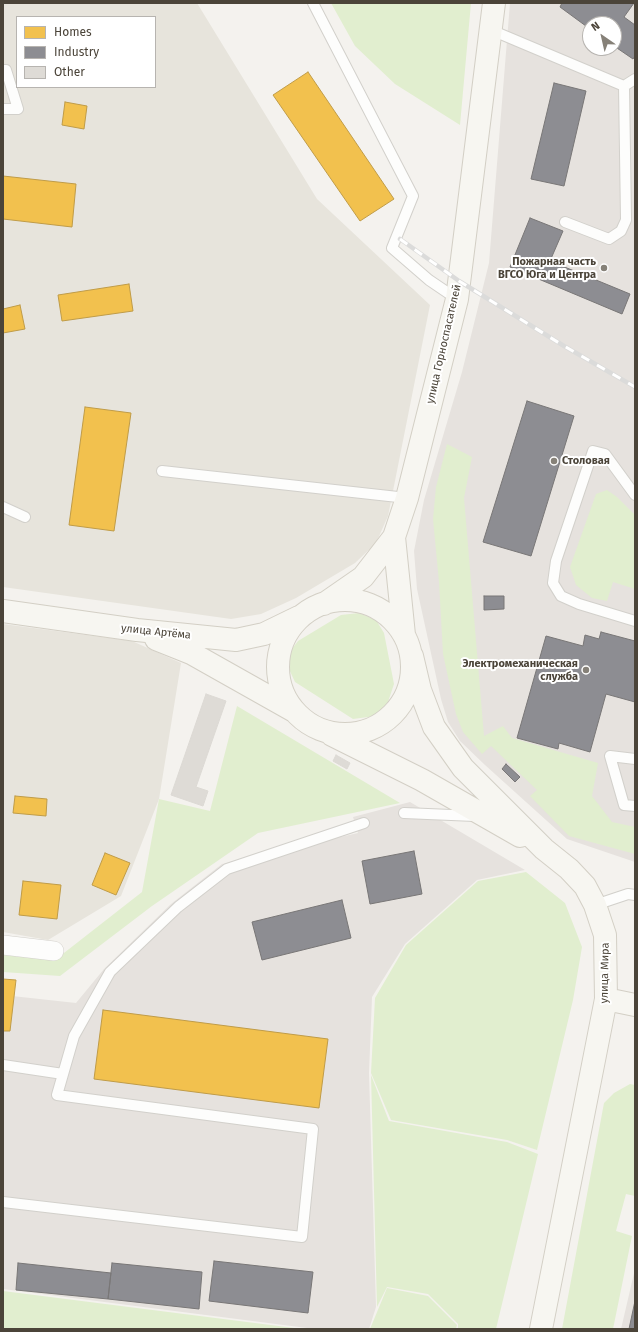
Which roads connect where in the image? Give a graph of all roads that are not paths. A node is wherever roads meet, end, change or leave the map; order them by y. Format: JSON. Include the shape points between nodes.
{"nodes":[{"id":1,"x":313,"y":3,"type":"edge"},
{"id":2,"x":494,"y":3,"type":"edge"},
{"id":3,"x":491,"y":30,"type":"junction"},
{"id":4,"x":3,"y":70,"type":"edge"},
{"id":5,"x":635,"y":79,"type":"edge"},
{"id":6,"x":624,"y":86,"type":"junction"},
{"id":7,"x":3,"y":109,"type":"edge"},
{"id":8,"x":565,"y":222,"type":"dead end"},
{"id":9,"x":457,"y":299,"type":"junction"},
{"id":10,"x":162,"y":471,"type":"dead end"},
{"id":11,"x":635,"y":495,"type":"edge"},
{"id":12,"x":406,"y":498,"type":"junction"},
{"id":13,"x":3,"y":507,"type":"edge"},
{"id":14,"x":25,"y":518,"type":"dead end"},
{"id":15,"x":394,"y":537,"type":"junction"},
{"id":16,"x":324,"y":604,"type":"junction"},
{"id":17,"x":3,"y":611,"type":"edge"},
{"id":18,"x":304,"y":615,"type":"junction"},
{"id":19,"x":635,"y":621,"type":"edge"},
{"id":20,"x":137,"y":630,"type":"junction"},
{"id":21,"x":404,"y":635,"type":"junction"},
{"id":22,"x":412,"y":656,"type":"junction"},
{"id":23,"x":294,"y":712,"type":"junction"},
{"id":24,"x":311,"y":725,"type":"junction"},
{"id":25,"x":635,"y":759,"type":"edge"},
{"id":26,"x":635,"y":806,"type":"edge"},
{"id":27,"x":404,"y":813,"type":"dead end"},
{"id":28,"x":487,"y":817,"type":"junction"},
{"id":29,"x":364,"y":823,"type":"dead end"},
{"id":30,"x":544,"y":849,"type":"junction"},
{"id":31,"x":635,"y":895,"type":"edge"},
{"id":32,"x":595,"y":905,"type":"junction"},
{"id":33,"x":3,"y":945,"type":"edge"},
{"id":34,"x":54,"y":951,"type":"dead end"},
{"id":35,"x":606,"y":999,"type":"junction"},
{"id":36,"x":635,"y":1005,"type":"edge"},
{"id":37,"x":3,"y":1065,"type":"edge"},
{"id":38,"x":63,"y":1074,"type":"junction"},
{"id":39,"x":3,"y":1202,"type":"edge"},
{"id":40,"x":541,"y":1329,"type":"edge"}],
"edges":[{"from":1,"to":9,"type":"lane","via":[[413,196],[392,248],[429,280]]},
{"from":2,"to":3,"type":"street","name":"улица Горноспасателей"},
{"from":3,"to":6,"type":"lane"},
{"from":3,"to":9,"type":"street","name":"улица Горноспасателей"},
{"from":4,"to":7,"type":"lane","via":[[6,70],[18,109]]},
{"from":5,"to":6,"type":"lane"},
{"from":6,"to":8,"type":"lane","via":[[626,220],[620,231],[609,239]]},
{"from":9,"to":12,"type":"street","name":"улица Горноспасателей"},
{"from":10,"to":12,"type":"lane"},
{"from":11,"to":19,"type":"lane","via":[[606,454],[593,451],[556,561],[553,583],[561,596],[578,604]]},
{"from":12,"to":15,"type":"street","name":"улица Горноспасателей"},
{"from":13,"to":14,"type":"lane"},
{"from":15,"to":16,"type":"street","name":"улица Горноспасателей","via":[[363,577]]},
{"from":15,"to":21,"type":"street"},
{"from":16,"to":18,"type":"street","name":"улица Артёма"},
{"from":16,"to":21,"type":"street","name":"улица Артёма","via":[[347,600],[370,605],[390,617]]},
{"from":17,"to":20,"type":"street","name":"улица Артёма"},
{"from":18,"to":20,"type":"street","name":"улица Артёма","via":[[264,634],[236,640]]},
{"from":18,"to":23,"type":"street","name":"улица Артёма","via":[[289,630],[280,650],[278,672],[283,693]]},
{"from":20,"to":23,"type":"street","via":[[191,653]]},
{"from":21,"to":22,"type":"street","name":"улица Артёма"},
{"from":22,"to":24,"type":"street","name":"улица Артёма","via":[[410,685],[405,699],[392,716],[374,728],[353,734],[331,733]]},
{"from":22,"to":30,"type":"street","name":"улица Мира","via":[[420,690],[434,727],[463,768]]},
{"from":23,"to":24,"type":"street","name":"улица Артёма"},
{"from":24,"to":28,"type":"street","via":[[422,780]]},
{"from":25,"to":26,"type":"lane","via":[[610,756],[624,805]]},
{"from":27,"to":28,"type":"lane"},
{"from":28,"to":30,"type":"street"},
{"from":29,"to":38,"type":"lane","via":[[226,869],[178,907],[110,972],[74,1036]]},
{"from":30,"to":32,"type":"street","name":"улица Мира","via":[[585,886]]},
{"from":31,"to":32,"type":"lane","via":[[628,894]]},
{"from":32,"to":35,"type":"street","name":"улица Мира","via":[[605,935]]},
{"from":33,"to":34,"type":"street"},
{"from":35,"to":36,"type":"street"},
{"from":35,"to":40,"type":"street","name":"улица Мира"},
{"from":37,"to":38,"type":"lane"},
{"from":38,"to":39,"type":"lane","via":[[57,1095],[313,1129],[302,1237]]}]}
